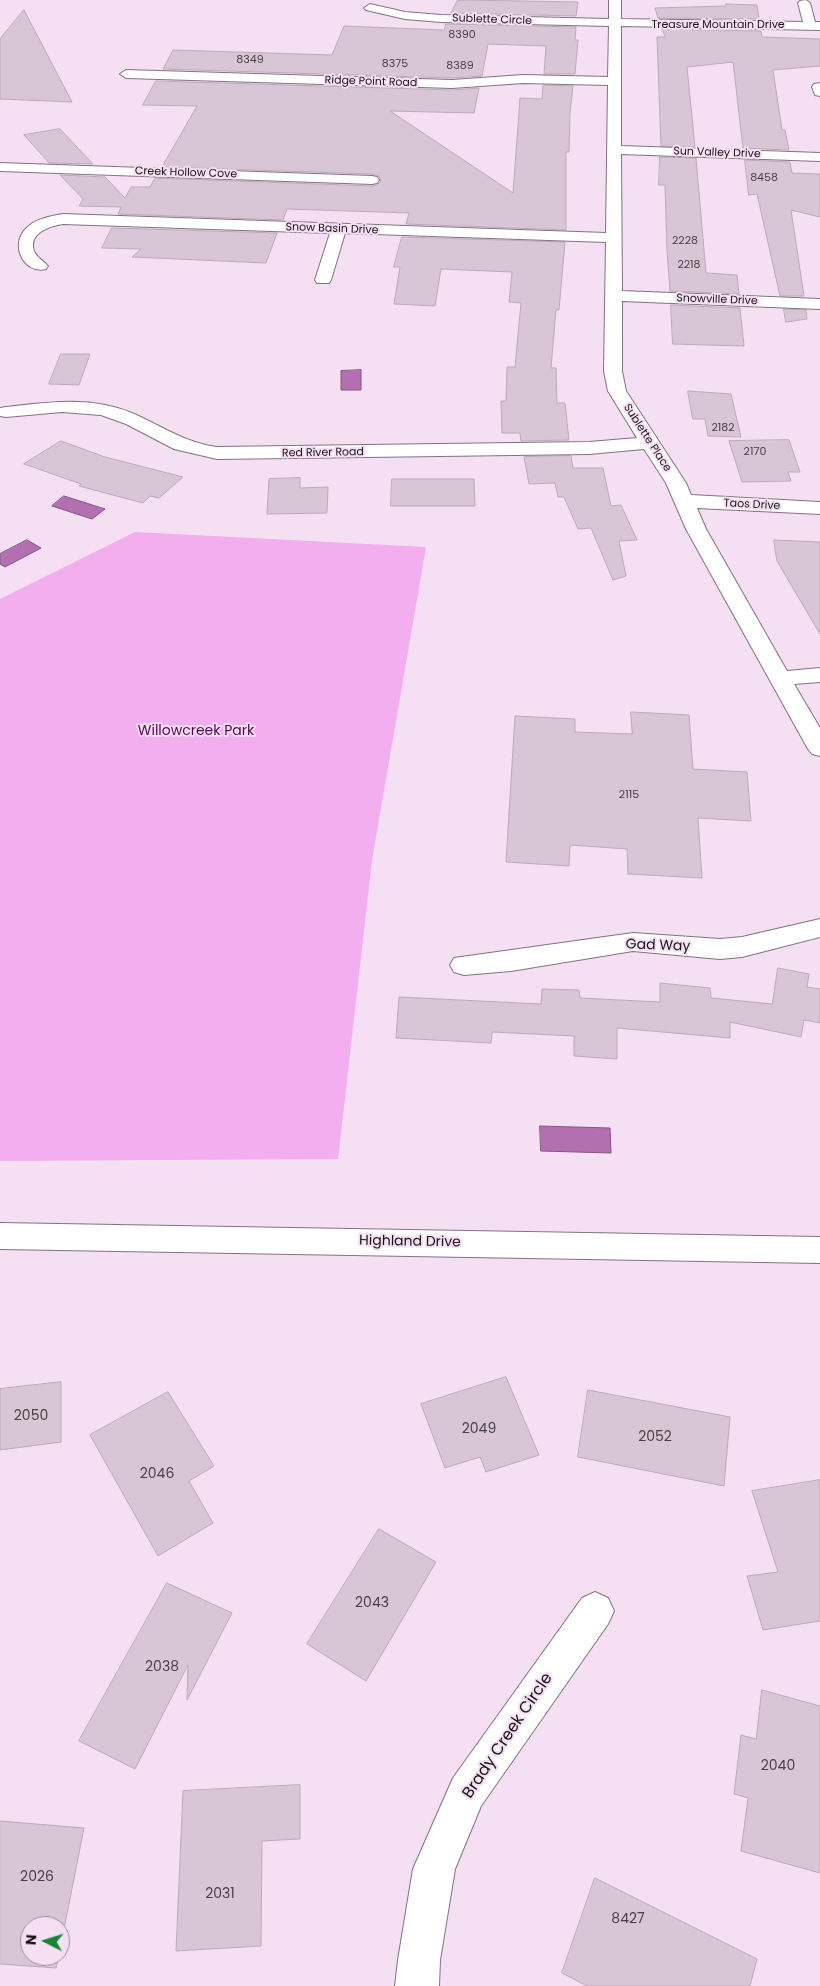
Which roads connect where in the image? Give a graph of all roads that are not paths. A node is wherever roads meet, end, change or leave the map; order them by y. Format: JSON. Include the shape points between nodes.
{"nodes":[{"id":1,"x":615,"y":0,"type":"edge"},
{"id":2,"x":804,"y":3,"type":"dead end"},
{"id":3,"x":370,"y":8,"type":"dead end"},
{"id":4,"x":615,"y":24,"type":"junction"},
{"id":5,"x":815,"y":26,"type":"edge"},
{"id":6,"x":126,"y":74,"type":"dead end"},
{"id":7,"x":616,"y":81,"type":"junction"},
{"id":8,"x":615,"y":150,"type":"junction"},
{"id":9,"x":820,"y":157,"type":"edge"},
{"id":10,"x":0,"y":167,"type":"edge"},
{"id":11,"x":372,"y":180,"type":"dead end"},
{"id":12,"x":339,"y":229,"type":"junction"},
{"id":13,"x":615,"y":238,"type":"junction"},
{"id":14,"x":40,"y":266,"type":"dead end"},
{"id":15,"x":323,"y":280,"type":"dead end"},
{"id":16,"x":615,"y":296,"type":"junction"},
{"id":17,"x":820,"y":304,"type":"edge"},
{"id":18,"x":6,"y":412,"type":"dead end"},
{"id":19,"x":650,"y":443,"type":"junction"},
{"id":20,"x":684,"y":501,"type":"junction"},
{"id":21,"x":820,"y":508,"type":"edge"},
{"id":22,"x":820,"y":675,"type":"edge"},
{"id":23,"x":780,"y":678,"type":"junction"},
{"id":24,"x":820,"y":749,"type":"edge"},
{"id":25,"x":820,"y":928,"type":"edge"},
{"id":26,"x":464,"y":965,"type":"dead end"},
{"id":27,"x":0,"y":1236,"type":"edge"},
{"id":28,"x":820,"y":1250,"type":"edge"},
{"id":29,"x":595,"y":1611,"type":"dead end"},
{"id":30,"x":417,"y":1986,"type":"edge"}],
"edges":[{"from":1,"to":4,"type":"street","name":"Sublette Place"},
{"from":2,"to":5,"type":"street"},
{"from":3,"to":4,"type":"street","name":"Sublette Circle","via":[[428,17]]},
{"from":4,"to":5,"type":"street","name":"Treasure Mountain Drive"},
{"from":4,"to":7,"type":"street","name":"Sublette Place"},
{"from":6,"to":7,"type":"street","name":"Ridge Point Road","via":[[443,84],[531,79]]},
{"from":7,"to":8,"type":"street","name":"Sublette Place"},
{"from":8,"to":9,"type":"street","name":"Sun Valley Drive"},
{"from":8,"to":13,"type":"street","name":"Sublette Place"},
{"from":10,"to":11,"type":"street","name":"Creek Hollow Cove"},
{"from":12,"to":13,"type":"street","name":"Snow Basin Drive"},
{"from":12,"to":14,"type":"street","name":"Snow Basin Drive","via":[[71,219],[49,222],[32,232],[26,242],[27,254]]},
{"from":12,"to":15,"type":"street"},
{"from":13,"to":16,"type":"street","name":"Sublette Place"},
{"from":16,"to":17,"type":"street","name":"Snowville Drive"},
{"from":16,"to":19,"type":"street","name":"Sublette Place","via":[[613,371],[617,390]]},
{"from":18,"to":19,"type":"street","name":"Red River Road","via":[[51,407],[103,409],[175,443],[217,453],[580,449]]},
{"from":19,"to":20,"type":"street","name":"Sublette Place"},
{"from":20,"to":21,"type":"street","name":"Taos Drive"},
{"from":20,"to":23,"type":"street","name":"Sublette Place","via":[[696,529]]},
{"from":22,"to":23,"type":"street"},
{"from":23,"to":24,"type":"street","name":"Sublette Place"},
{"from":25,"to":26,"type":"street","name":"Gad Way","via":[[742,947],[720,949],[633,942]]},
{"from":27,"to":28,"type":"street","name":"Highland Drive"},
{"from":29,"to":30,"type":"street","name":"Brady Creek Circle","via":[[467,1792],[434,1870]]}]}
